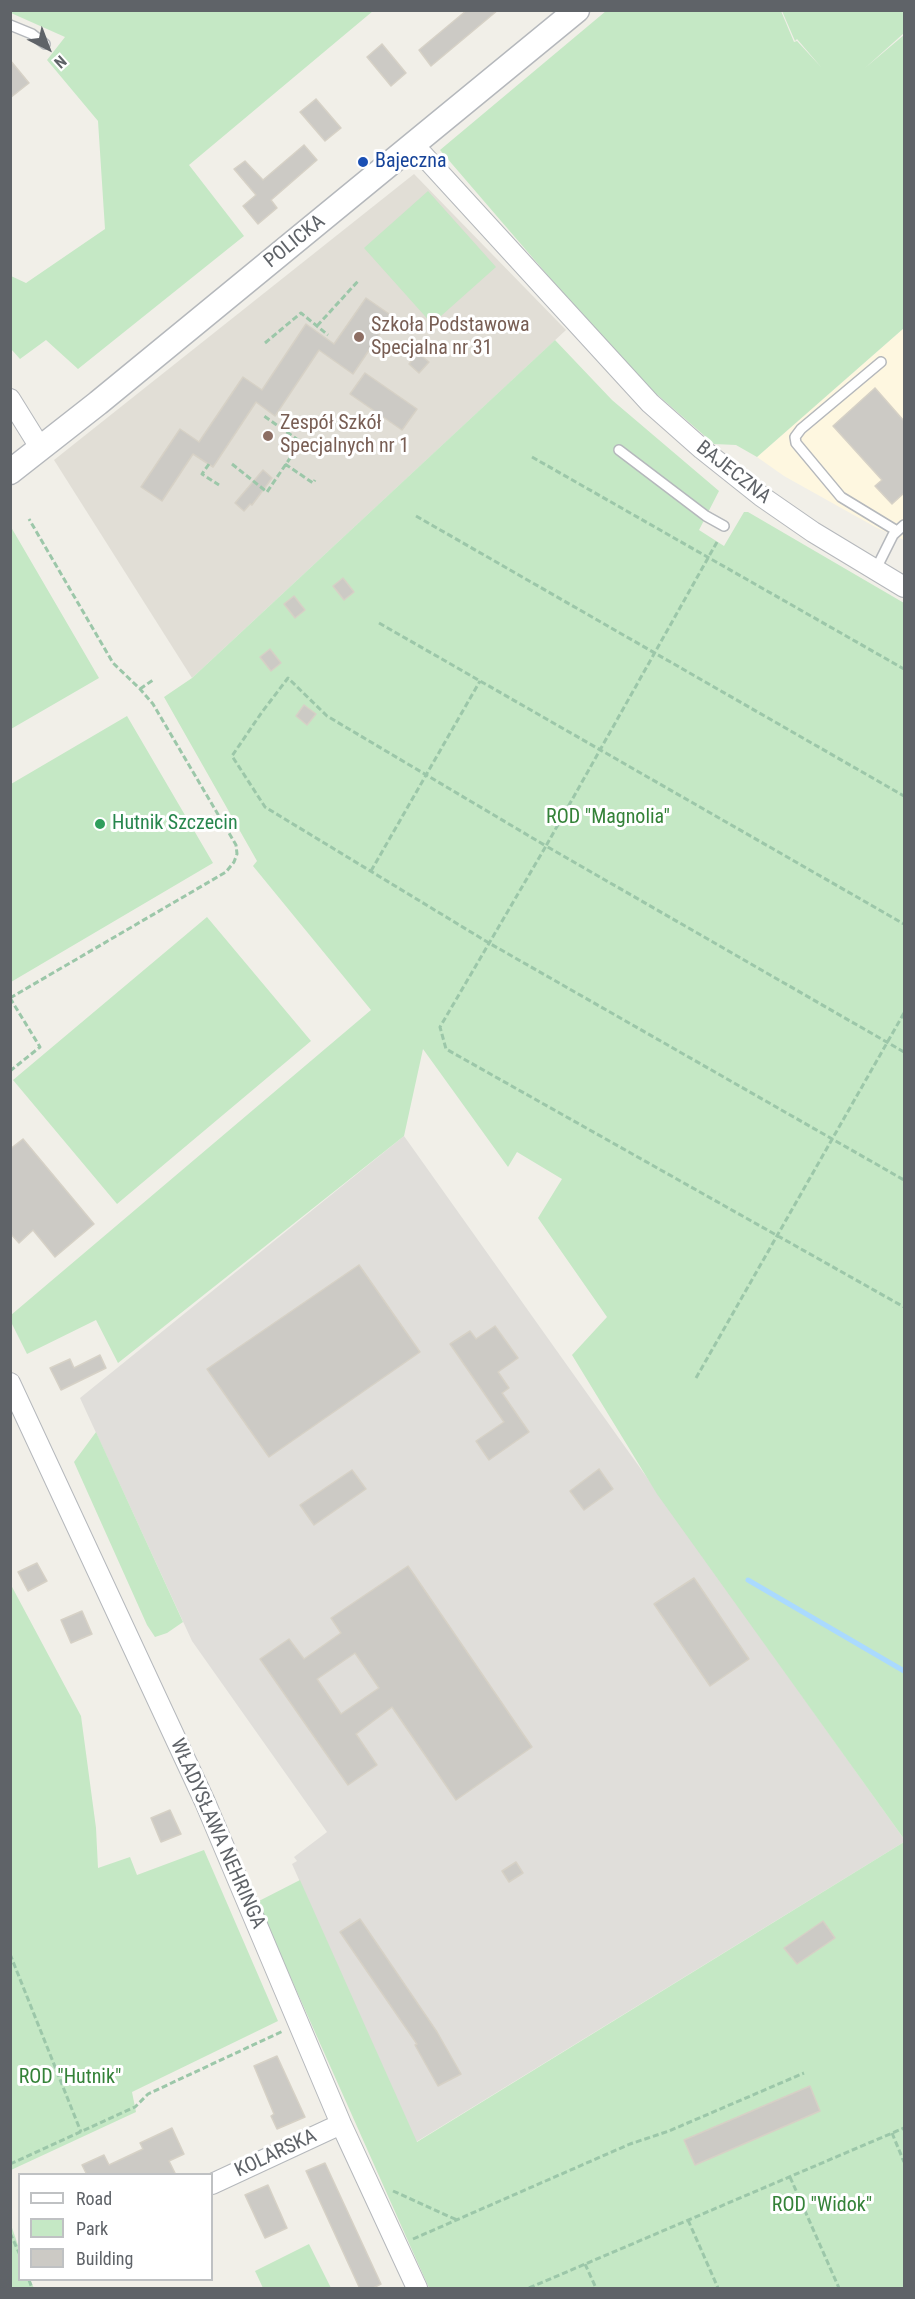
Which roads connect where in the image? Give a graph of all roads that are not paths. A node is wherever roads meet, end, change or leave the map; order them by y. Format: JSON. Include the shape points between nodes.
{"nodes":[{"id":1,"x":577,"y":10,"type":"edge"},
{"id":2,"x":10,"y":25,"type":"edge"},
{"id":3,"x":45,"y":44,"type":"dead end"},
{"id":4,"x":412,"y":146,"type":"junction"},
{"id":5,"x":881,"y":362,"type":"dead end"},
{"id":6,"x":10,"y":399,"type":"edge"},
{"id":7,"x":41,"y":449,"type":"junction"},
{"id":8,"x":619,"y":450,"type":"dead end"},
{"id":9,"x":10,"y":472,"type":"edge"},
{"id":10,"x":724,"y":526,"type":"dead end"},
{"id":11,"x":901,"y":528,"type":"edge"},
{"id":12,"x":874,"y":571,"type":"junction"},
{"id":13,"x":904,"y":587,"type":"edge"},
{"id":14,"x":10,"y":1383,"type":"edge"},
{"id":15,"x":341,"y":2124,"type":"junction"},
{"id":16,"x":213,"y":2184,"type":"edge"},
{"id":17,"x":417,"y":2289,"type":"edge"}],
"edges":[{"from":1,"to":4,"type":"street","name":"POLICKA"},
{"from":2,"to":3,"type":"lane"},
{"from":4,"to":7,"type":"street","name":"POLICKA"},
{"from":4,"to":12,"type":"street","name":"BAJECZNA","via":[[650,403],[743,483]]},
{"from":5,"to":11,"type":"lane","via":[[795,437],[841,497]]},
{"from":6,"to":7,"type":"street"},
{"from":7,"to":9,"type":"street","name":"POLICKA"},
{"from":8,"to":10,"type":"lane"},
{"from":11,"to":12,"type":"lane","via":[[893,535]]},
{"from":12,"to":13,"type":"street","name":"BAJECZNA"},
{"from":14,"to":15,"type":"street","name":"WŁADYSŁAWA NEHRINGA","via":[[205,1802]]},
{"from":15,"to":16,"type":"street","name":"KOLARSKA"},
{"from":15,"to":17,"type":"street","name":"WŁADYSŁAWA NEHRINGA"}]}
